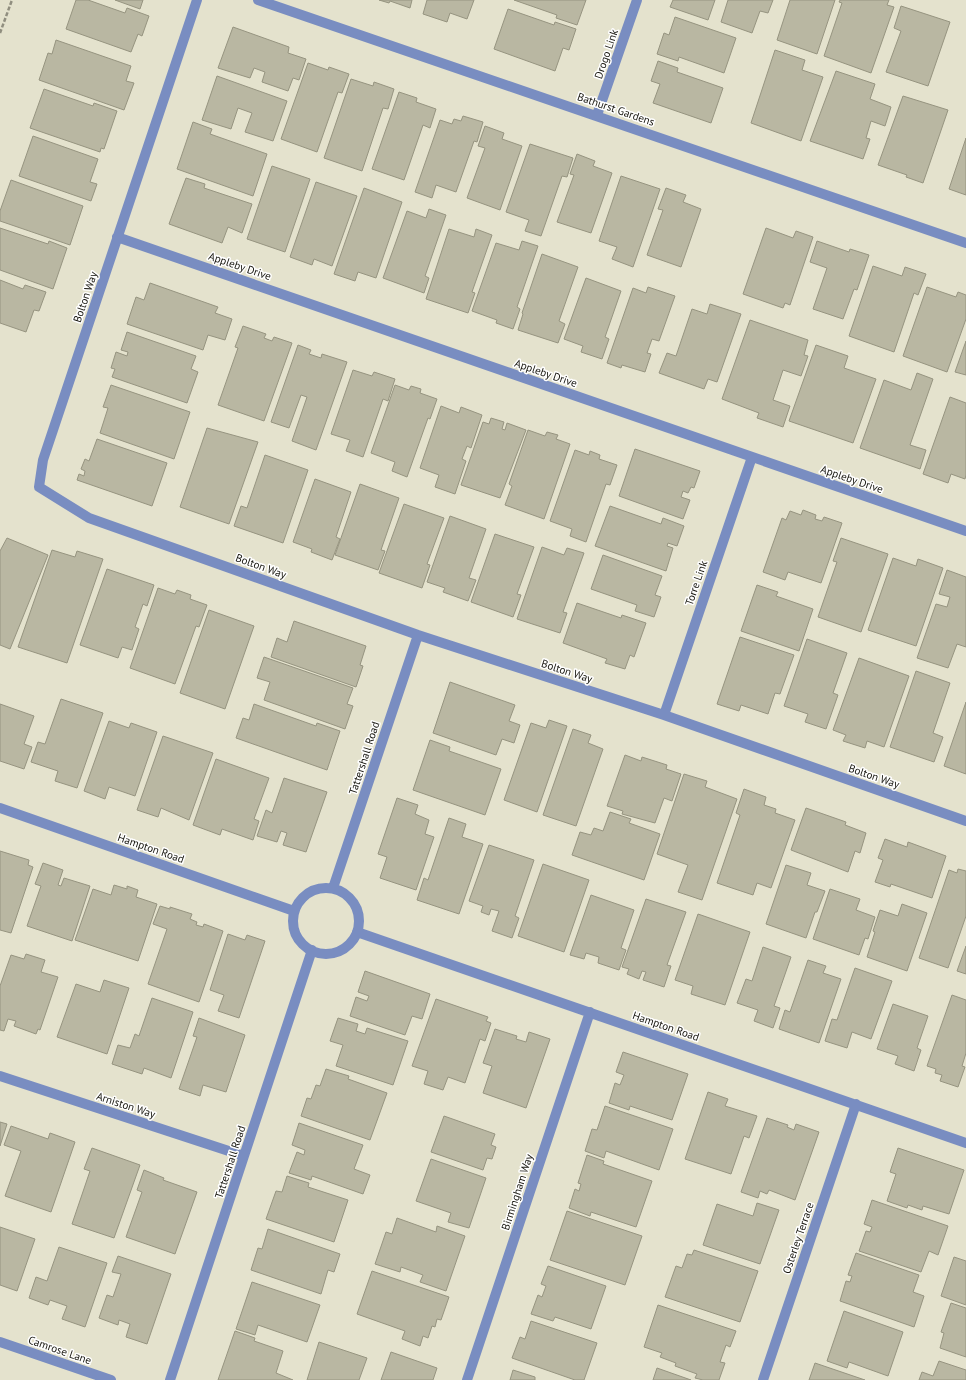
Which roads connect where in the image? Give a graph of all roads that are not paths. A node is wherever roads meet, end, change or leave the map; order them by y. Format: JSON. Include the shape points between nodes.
{"nodes":[{"id":1,"x":197,"y":0,"type":"edge"},
{"id":2,"x":258,"y":0,"type":"edge"},
{"id":3,"x":637,"y":0,"type":"edge"},
{"id":4,"x":597,"y":115,"type":"junction"},
{"id":5,"x":118,"y":237,"type":"junction"},
{"id":6,"x":966,"y":243,"type":"edge"},
{"id":7,"x":752,"y":457,"type":"junction"},
{"id":8,"x":966,"y":531,"type":"edge"},
{"id":9,"x":418,"y":635,"type":"junction"},
{"id":10,"x":664,"y":716,"type":"junction"},
{"id":11,"x":0,"y":808,"type":"edge"},
{"id":12,"x":966,"y":821,"type":"edge"},
{"id":13,"x":333,"y":888,"type":"junction"},
{"id":14,"x":294,"y":911,"type":"junction"},
{"id":15,"x":357,"y":932,"type":"junction"},
{"id":16,"x":312,"y":950,"type":"junction"},
{"id":17,"x":590,"y":1012,"type":"junction"},
{"id":18,"x":0,"y":1076,"type":"edge"},
{"id":19,"x":856,"y":1104,"type":"junction"},
{"id":20,"x":966,"y":1143,"type":"edge"},
{"id":21,"x":244,"y":1156,"type":"junction"},
{"id":22,"x":0,"y":1342,"type":"edge"},
{"id":23,"x":111,"y":1380,"type":"edge"},
{"id":24,"x":170,"y":1380,"type":"edge"},
{"id":25,"x":467,"y":1380,"type":"edge"},
{"id":26,"x":763,"y":1380,"type":"edge"}],
"edges":[{"from":1,"to":5,"type":"street","name":"Bolton Way"},
{"from":2,"to":4,"type":"street","name":"Bathurst Gardens"},
{"from":3,"to":4,"type":"street","name":"Drogo Link"},
{"from":4,"to":6,"type":"street","name":"Bathurst Gardens"},
{"from":5,"to":7,"type":"street","name":"Appleby Drive"},
{"from":5,"to":9,"type":"street","name":"Bolton Way","via":[[43,460],[39,487],[89,518]]},
{"from":7,"to":8,"type":"street","name":"Appleby Drive"},
{"from":7,"to":10,"type":"street","name":"Torre Link"},
{"from":9,"to":10,"type":"street","name":"Bolton Way"},
{"from":9,"to":13,"type":"street","name":"Tattershall Road"},
{"from":10,"to":12,"type":"street","name":"Bolton Way"},
{"from":11,"to":14,"type":"street","name":"Hampton Road"},
{"from":13,"to":14,"type":"street","via":[[309,892],[300,900]]},
{"from":13,"to":15,"type":"street","via":[[352,900],[359,921]]},
{"from":14,"to":16,"type":"street","via":[[296,934],[302,943]]},
{"from":15,"to":16,"type":"street","via":[[352,941],[333,953]]},
{"from":15,"to":17,"type":"street","name":"Hampton Road"},
{"from":16,"to":21,"type":"street","name":"Tattershall Road"},
{"from":17,"to":19,"type":"street","name":"Hampton Road"},
{"from":17,"to":25,"type":"street","name":"Birmingham Way"},
{"from":18,"to":21,"type":"street","name":"Arniston Way"},
{"from":19,"to":20,"type":"street","name":"Hampton Road"},
{"from":19,"to":26,"type":"street","name":"Osterley Terrace"},
{"from":21,"to":24,"type":"street","name":"Tattershall Road"},
{"from":22,"to":23,"type":"street","name":"Camrose Lane"}]}
